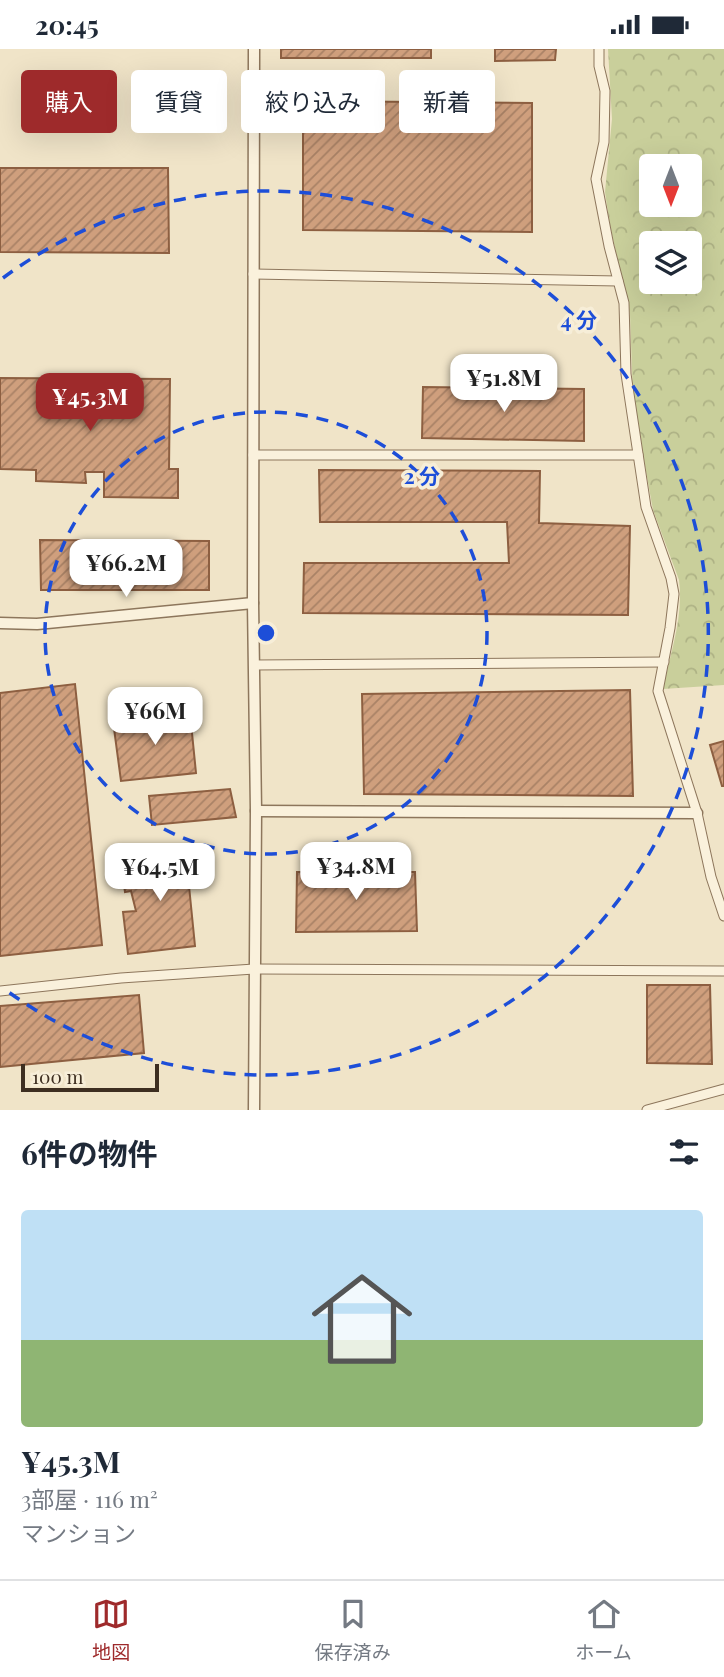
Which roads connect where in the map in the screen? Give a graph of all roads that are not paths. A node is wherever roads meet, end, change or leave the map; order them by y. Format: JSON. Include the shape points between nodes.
{"nodes":[{"id":1,"x":254,"y":49,"type":"edge"},
{"id":2,"x":599,"y":49,"type":"edge"},
{"id":3,"x":253,"y":274,"type":"junction"},
{"id":4,"x":618,"y":281,"type":"junction"},
{"id":5,"x":253,"y":455,"type":"junction"},
{"id":6,"x":638,"y":455,"type":"junction"},
{"id":7,"x":253,"y":603,"type":"junction"},
{"id":8,"x":0,"y":623,"type":"edge"},
{"id":9,"x":664,"y":662,"type":"junction"},
{"id":10,"x":254,"y":666,"type":"junction"},
{"id":11,"x":256,"y":811,"type":"junction"},
{"id":12,"x":697,"y":813,"type":"junction"},
{"id":13,"x":724,"y":916,"type":"edge"},
{"id":14,"x":254,"y":969,"type":"junction"},
{"id":15,"x":724,"y":971,"type":"edge"},
{"id":16,"x":0,"y":991,"type":"edge"},
{"id":17,"x":724,"y":1089,"type":"edge"},
{"id":18,"x":254,"y":1110,"type":"edge"},
{"id":19,"x":647,"y":1110,"type":"edge"}],
"edges":[{"from":1,"to":3,"type":"street"},
{"from":2,"to":4,"type":"street","via":[[605,91],[604,142],[596,179]]},
{"from":3,"to":4,"type":"street"},
{"from":3,"to":5,"type":"street"},
{"from":4,"to":6,"type":"street"},
{"from":5,"to":6,"type":"street"},
{"from":5,"to":7,"type":"street"},
{"from":6,"to":9,"type":"street","via":[[646,507],[674,594]]},
{"from":7,"to":8,"type":"street","via":[[37,624]]},
{"from":7,"to":10,"type":"street"},
{"from":9,"to":10,"type":"street"},
{"from":9,"to":12,"type":"street","via":[[658,691]]},
{"from":10,"to":11,"type":"street"},
{"from":11,"to":12,"type":"street"},
{"from":11,"to":14,"type":"street"},
{"from":12,"to":13,"type":"street"},
{"from":14,"to":15,"type":"street"},
{"from":14,"to":16,"type":"street"},
{"from":14,"to":18,"type":"street"},
{"from":17,"to":19,"type":"street"}]}
